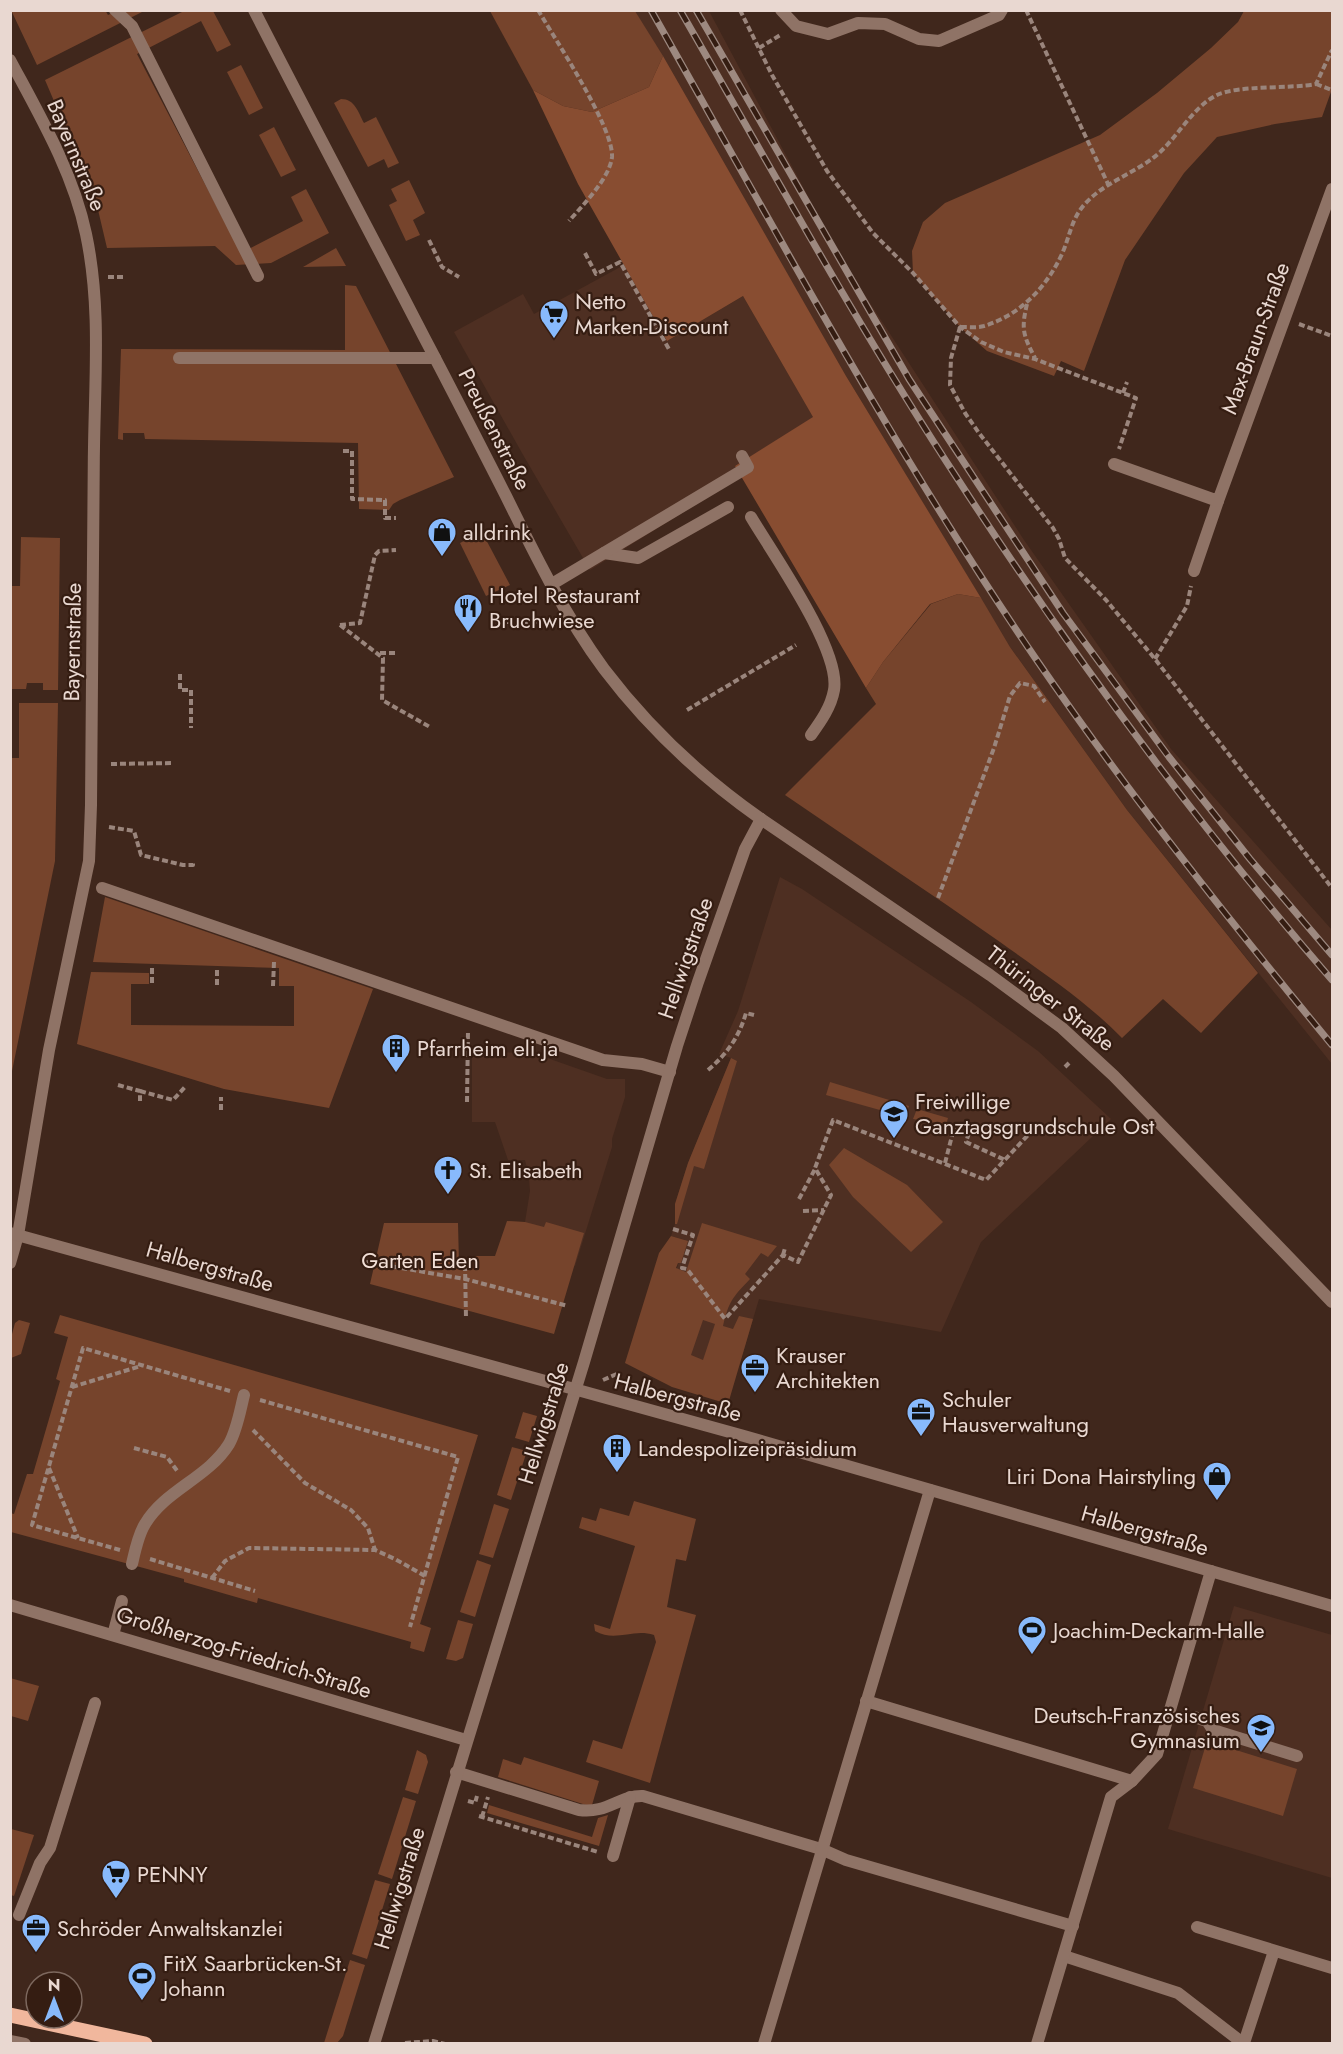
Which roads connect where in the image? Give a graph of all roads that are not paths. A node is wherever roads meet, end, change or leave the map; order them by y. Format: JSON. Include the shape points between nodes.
{"nodes":[{"id":1,"x":115,"y":10,"type":"edge"},
{"id":2,"x":254,"y":10,"type":"edge"},
{"id":3,"x":781,"y":10,"type":"edge"},
{"id":4,"x":1002,"y":10,"type":"edge"},
{"id":5,"x":10,"y":60,"type":"edge"},
{"id":6,"x":1332,"y":189,"type":"edge"},
{"id":7,"x":258,"y":276,"type":"dead end"},
{"id":8,"x":179,"y":358,"type":"dead end"},
{"id":9,"x":435,"y":358,"type":"junction"},
{"id":10,"x":742,"y":456,"type":"dead end"},
{"id":11,"x":1114,"y":464,"type":"road end"},
{"id":12,"x":1218,"y":501,"type":"junction"},
{"id":13,"x":728,"y":507,"type":"dead end"},
{"id":14,"x":751,"y":517,"type":"dead end"},
{"id":15,"x":604,"y":553,"type":"junction"},
{"id":16,"x":1194,"y":571,"type":"road end"},
{"id":17,"x":552,"y":584,"type":"junction"},
{"id":18,"x":811,"y":735,"type":"dead end"},
{"id":19,"x":761,"y":819,"type":"junction"},
{"id":20,"x":102,"y":888,"type":"dead end"},
{"id":21,"x":670,"y":1072,"type":"junction"},
{"id":22,"x":14,"y":1234,"type":"edge"},
{"id":23,"x":10,"y":1263,"type":"edge"},
{"id":24,"x":1332,"y":1302,"type":"edge"},
{"id":25,"x":575,"y":1390,"type":"junction"},
{"id":26,"x":244,"y":1395,"type":"dead end"},
{"id":27,"x":930,"y":1490,"type":"junction"},
{"id":28,"x":132,"y":1564,"type":"dead end"},
{"id":29,"x":1211,"y":1571,"type":"junction"},
{"id":30,"x":122,"y":1601,"type":"dead end"},
{"id":31,"x":10,"y":1605,"type":"edge"},
{"id":32,"x":1332,"y":1606,"type":"edge"},
{"id":33,"x":113,"y":1635,"type":"junction"},
{"id":34,"x":866,"y":1701,"type":"junction"},
{"id":35,"x":95,"y":1702,"type":"dead end"},
{"id":36,"x":1194,"y":1717,"type":"dead end"},
{"id":37,"x":466,"y":1740,"type":"junction"},
{"id":38,"x":1297,"y":1756,"type":"dead end"},
{"id":39,"x":456,"y":1772,"type":"junction"},
{"id":40,"x":1132,"y":1781,"type":"junction"},
{"id":41,"x":630,"y":1797,"type":"junction"},
{"id":42,"x":821,"y":1849,"type":"junction"},
{"id":43,"x":613,"y":1856,"type":"road end"},
{"id":44,"x":20,"y":1915,"type":"dead end"},
{"id":45,"x":1073,"y":1926,"type":"junction"},
{"id":46,"x":1197,"y":1927,"type":"dead end"},
{"id":47,"x":1274,"y":1951,"type":"junction"},
{"id":48,"x":1064,"y":1956,"type":"junction"},
{"id":49,"x":1332,"y":1968,"type":"edge"},
{"id":50,"x":10,"y":2015,"type":"edge"},
{"id":51,"x":10,"y":2041,"type":"edge"},
{"id":52,"x":25,"y":2043,"type":"edge"},
{"id":53,"x":145,"y":2043,"type":"edge"},
{"id":54,"x":374,"y":2043,"type":"edge"},
{"id":55,"x":764,"y":2043,"type":"edge"},
{"id":56,"x":1037,"y":2043,"type":"edge"},
{"id":57,"x":1244,"y":2043,"type":"edge"}],
"edges":[{"from":1,"to":7,"type":"street","via":[[132,26]]},
{"from":2,"to":9,"type":"street","name":"Preußenstraße"},
{"from":3,"to":4,"type":"street","via":[[796,26],[828,34],[858,23],[885,24],[919,39],[939,41],[999,15]]},
{"from":5,"to":22,"type":"street","name":"Bayernstraße","via":[[51,136],[86,233],[93,277],[96,368],[89,861]]},
{"from":6,"to":12,"type":"street","name":"Max-Braun-Straße"},
{"from":8,"to":9,"type":"street"},
{"from":9,"to":17,"type":"street","name":"Preußenstraße"},
{"from":10,"to":15,"type":"street","via":[[748,466]]},
{"from":11,"to":12,"type":"street"},
{"from":12,"to":16,"type":"street","name":"Max-Braun-Straße"},
{"from":13,"to":15,"type":"street","via":[[638,558]]},
{"from":14,"to":18,"type":"street","via":[[831,656],[835,688],[828,711]]},
{"from":15,"to":17,"type":"street"},
{"from":17,"to":19,"type":"street","name":"Preußenstraße","via":[[603,668],[636,708],[715,786]]},
{"from":19,"to":21,"type":"street","name":"Hellwigstraße","via":[[745,849]]},
{"from":19,"to":24,"type":"street","name":"Thüringer Straße","via":[[1062,1028],[1114,1076]]},
{"from":20,"to":21,"type":"street","via":[[603,1060]]},
{"from":21,"to":25,"type":"street","name":"Hellwigstraße"},
{"from":22,"to":23,"type":"street","name":"Bayernstraße"},
{"from":22,"to":25,"type":"street","name":"Halbergstraße"},
{"from":25,"to":27,"type":"street","name":"Halbergstraße"},
{"from":25,"to":37,"type":"street","name":"Hellwigstraße"},
{"from":26,"to":28,"type":"street","via":[[230,1442],[207,1470],[155,1510],[144,1525]]},
{"from":27,"to":29,"type":"street","name":"Halbergstraße"},
{"from":27,"to":34,"type":"street"},
{"from":29,"to":32,"type":"street","name":"Halbergstraße"},
{"from":29,"to":40,"type":"street","via":[[1157,1754]]},
{"from":30,"to":33,"type":"street"},
{"from":31,"to":33,"type":"street","name":"Großherzog-Friedrich-Straße"},
{"from":33,"to":37,"type":"street","name":"Großherzog-Friedrich-Straße"},
{"from":34,"to":40,"type":"street"},
{"from":34,"to":42,"type":"street"},
{"from":35,"to":44,"type":"street","via":[[50,1848]]},
{"from":36,"to":38,"type":"street","via":[[1207,1721],[1213,1730]]},
{"from":37,"to":39,"type":"street","name":"Hellwigstraße"},
{"from":39,"to":41,"type":"street","via":[[590,1812]]},
{"from":39,"to":54,"type":"street","name":"Hellwigstraße"},
{"from":40,"to":45,"type":"street","via":[[1111,1797]]},
{"from":41,"to":42,"type":"street","via":[[643,1796]]},
{"from":41,"to":43,"type":"street"},
{"from":42,"to":45,"type":"street","via":[[846,1860]]},
{"from":42,"to":55,"type":"street"},
{"from":45,"to":48,"type":"street"},
{"from":46,"to":47,"type":"street"},
{"from":47,"to":49,"type":"street"},
{"from":47,"to":57,"type":"street"},
{"from":48,"to":56,"type":"street"},
{"from":48,"to":57,"type":"street","via":[[1178,1993]]},
{"from":50,"to":53,"type":"main road"},
{"from":51,"to":52,"type":"street"}]}
